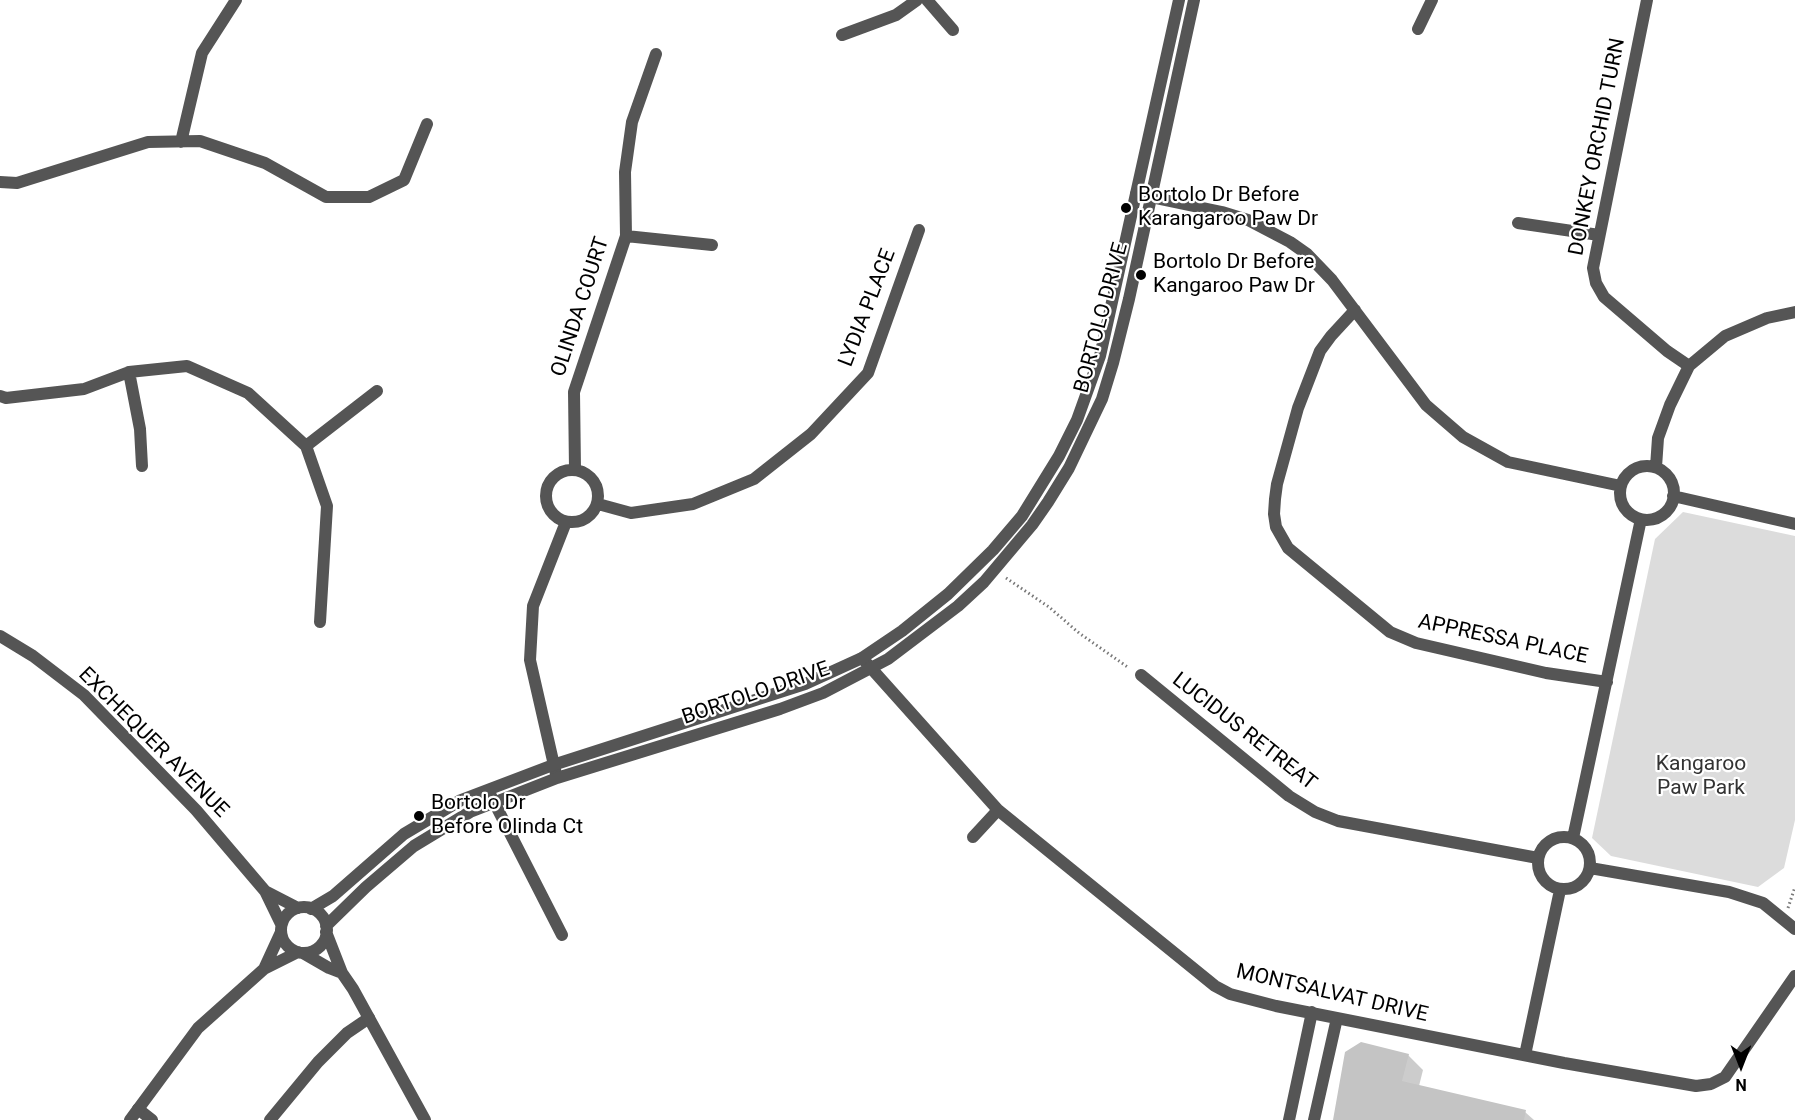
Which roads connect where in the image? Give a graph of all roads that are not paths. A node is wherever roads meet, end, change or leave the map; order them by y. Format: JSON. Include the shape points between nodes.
{"nodes":[{"id":1,"x":236,"y":0,"type":"edge"},
{"id":2,"x":917,"y":0,"type":"edge"},
{"id":3,"x":927,"y":0,"type":"edge"},
{"id":4,"x":1179,"y":0,"type":"edge"},
{"id":5,"x":1194,"y":0,"type":"edge"},
{"id":6,"x":1432,"y":0,"type":"edge"},
{"id":7,"x":1647,"y":0,"type":"edge"},
{"id":8,"x":1418,"y":29,"type":"dead end"},
{"id":9,"x":953,"y":30,"type":"dead end"},
{"id":10,"x":842,"y":35,"type":"dead end"},
{"id":11,"x":656,"y":54,"type":"dead end"},
{"id":12,"x":427,"y":124,"type":"dead end"},
{"id":13,"x":181,"y":142,"type":"junction"},
{"id":14,"x":0,"y":182,"type":"edge"},
{"id":15,"x":1136,"y":194,"type":"junction"},
{"id":16,"x":1152,"y":196,"type":"junction"},
{"id":17,"x":1518,"y":223,"type":"dead end"},
{"id":18,"x":919,"y":230,"type":"dead end"},
{"id":19,"x":1599,"y":235,"type":"junction"},
{"id":20,"x":626,"y":236,"type":"junction"},
{"id":21,"x":712,"y":244,"type":"dead end"},
{"id":22,"x":1355,"y":310,"type":"junction"},
{"id":23,"x":1795,"y":312,"type":"edge"},
{"id":24,"x":1689,"y":366,"type":"junction"},
{"id":25,"x":129,"y":372,"type":"junction"},
{"id":26,"x":377,"y":391,"type":"dead end"},
{"id":27,"x":0,"y":396,"type":"edge"},
{"id":28,"x":306,"y":446,"type":"junction"},
{"id":29,"x":142,"y":466,"type":"dead end"},
{"id":30,"x":1656,"y":467,"type":"junction"},
{"id":31,"x":575,"y":469,"type":"junction"},
{"id":32,"x":1621,"y":486,"type":"junction"},
{"id":33,"x":1673,"y":496,"type":"junction"},
{"id":34,"x":598,"y":504,"type":"junction"},
{"id":35,"x":1641,"y":519,"type":"junction"},
{"id":36,"x":566,"y":522,"type":"junction"},
{"id":37,"x":1795,"y":524,"type":"edge"},
{"id":38,"x":320,"y":622,"type":"dead end"},
{"id":39,"x":0,"y":636,"type":"edge"},
{"id":40,"x":862,"y":658,"type":"junction"},
{"id":41,"x":870,"y":670,"type":"junction"},
{"id":42,"x":1140,"y":675,"type":"road end"},
{"id":43,"x":1607,"y":682,"type":"junction"},
{"id":44,"x":553,"y":765,"type":"junction"},
{"id":45,"x":557,"y":778,"type":"junction"},
{"id":46,"x":487,"y":789,"type":"junction"},
{"id":47,"x":494,"y":802,"type":"junction"},
{"id":48,"x":998,"y":810,"type":"junction"},
{"id":49,"x":973,"y":837,"type":"dead end"},
{"id":50,"x":1573,"y":838,"type":"junction"},
{"id":51,"x":1538,"y":858,"type":"junction"},
{"id":52,"x":1590,"y":868,"type":"junction"},
{"id":53,"x":1560,"y":890,"type":"junction"},
{"id":54,"x":265,"y":891,"type":"junction"},
{"id":55,"x":304,"y":908,"type":"junction"},
{"id":56,"x":281,"y":928,"type":"junction"},
{"id":57,"x":326,"y":929,"type":"junction"},
{"id":58,"x":1795,"y":929,"type":"edge"},
{"id":59,"x":562,"y":935,"type":"dead end"},
{"id":60,"x":301,"y":953,"type":"junction"},
{"id":61,"x":264,"y":969,"type":"junction"},
{"id":62,"x":342,"y":973,"type":"junction"},
{"id":63,"x":1795,"y":976,"type":"edge"},
{"id":64,"x":1311,"y":1012,"type":"junction"},
{"id":65,"x":369,"y":1018,"type":"junction"},
{"id":66,"x":1337,"y":1018,"type":"junction"},
{"id":67,"x":1525,"y":1055,"type":"junction"},
{"id":68,"x":138,"y":1109,"type":"junction"},
{"id":69,"x":130,"y":1120,"type":"edge"},
{"id":70,"x":152,"y":1120,"type":"edge"},
{"id":71,"x":270,"y":1120,"type":"edge"},
{"id":72,"x":425,"y":1120,"type":"edge"},
{"id":73,"x":1289,"y":1120,"type":"edge"},
{"id":74,"x":1314,"y":1120,"type":"edge"}],
"edges":[{"from":1,"to":13,"type":"street","via":[[202,53]]},
{"from":2,"to":10,"type":"street","via":[[896,15]]},
{"from":3,"to":9,"type":"street"},
{"from":4,"to":15,"type":"street","name":"BORTOLO DRIVE"},
{"from":5,"to":16,"type":"street","name":"BORTOLO DRIVE"},
{"from":6,"to":8,"type":"street"},
{"from":7,"to":19,"type":"street","name":"DONKEY ORCHID TURN"},
{"from":11,"to":20,"type":"street","name":"OLINDA COURT","via":[[632,122],[625,172]]},
{"from":12,"to":13,"type":"street","via":[[404,180],[369,197],[326,197],[265,163],[200,141]]},
{"from":13,"to":14,"type":"street","via":[[148,142],[17,183]]},
{"from":15,"to":16,"type":"street"},
{"from":15,"to":40,"type":"street","name":"BORTOLO DRIVE","via":[[1100,356],[1077,420],[1041,486],[993,550],[948,594]]},
{"from":16,"to":22,"type":"street","via":[[1222,212],[1267,229],[1307,254]]},
{"from":16,"to":41,"type":"street","name":"BORTOLO DRIVE","via":[[1113,363],[1102,399],[1069,468],[1032,525],[984,582],[912,642]]},
{"from":17,"to":19,"type":"street"},
{"from":18,"to":34,"type":"street","name":"LYDIA PLACE","via":[[868,374],[811,434],[754,479],[693,504],[632,513]]},
{"from":19,"to":24,"type":"street","name":"DONKEY ORCHID TURN","via":[[1593,268],[1604,297]]},
{"from":20,"to":21,"type":"street"},
{"from":20,"to":31,"type":"street","name":"OLINDA COURT","via":[[574,392]]},
{"from":22,"to":32,"type":"street","via":[[1426,405],[1463,437],[1508,462]]},
{"from":22,"to":43,"type":"street","name":"APPRESSA PLACE","via":[[1320,351],[1298,408],[1275,499],[1276,527],[1288,548],[1390,632],[1416,643],[1546,673]]},
{"from":23,"to":24,"type":"street","via":[[1767,318],[1725,336]]},
{"from":24,"to":30,"type":"street","via":[[1658,438]]},
{"from":25,"to":27,"type":"street","via":[[84,389]]},
{"from":25,"to":28,"type":"street","via":[[187,366],[248,393]]},
{"from":25,"to":29,"type":"street","via":[[140,429]]},
{"from":26,"to":28,"type":"street"},
{"from":28,"to":38,"type":"street","via":[[327,506]]},
{"from":30,"to":32,"type":"street","via":[[1632,470]]},
{"from":30,"to":33,"type":"street","via":[[1672,482]]},
{"from":31,"to":34,"type":"street","via":[[591,476],[597,485]]},
{"from":31,"to":36,"type":"street","via":[[557,474],[548,484],[545,497],[550,511]]},
{"from":32,"to":35,"type":"street","via":[[1624,508]]},
{"from":33,"to":35,"type":"street","via":[[1669,508],[1656,518]]},
{"from":33,"to":37,"type":"street"},
{"from":34,"to":36,"type":"street","via":[[581,521]]},
{"from":35,"to":43,"type":"street"},
{"from":36,"to":44,"type":"street","via":[[533,606],[530,660]]},
{"from":39,"to":54,"type":"street","name":"EXCHEQUER AVENUE","via":[[84,695],[196,810]]},
{"from":40,"to":41,"type":"street","name":"MONTSALVAT DRIVE"},
{"from":40,"to":44,"type":"street","name":"BORTOLO DRIVE","via":[[793,688]]},
{"from":41,"to":45,"type":"street","name":"BORTOLO DRIVE","via":[[808,699]]},
{"from":41,"to":48,"type":"street","name":"MONTSALVAT DRIVE"},
{"from":42,"to":51,"type":"street","name":"LUCIDUS RETREAT","via":[[1289,796],[1315,812],[1338,821]]},
{"from":43,"to":50,"type":"street"},
{"from":44,"to":45,"type":"street"},
{"from":44,"to":46,"type":"street","name":"BORTOLO DRIVE"},
{"from":45,"to":47,"type":"street","name":"BORTOLO DRIVE"},
{"from":46,"to":47,"type":"street"},
{"from":46,"to":55,"type":"street","name":"BORTOLO DRIVE","via":[[405,834],[333,896]]},
{"from":47,"to":57,"type":"street","name":"BORTOLO DRIVE","via":[[414,846],[366,887]]},
{"from":47,"to":59,"type":"street"},
{"from":48,"to":49,"type":"street"},
{"from":48,"to":64,"type":"street","name":"MONTSALVAT DRIVE","via":[[1215,986],[1251,1000]]},
{"from":50,"to":51,"type":"street","via":[[1547,843]]},
{"from":50,"to":52,"type":"street","via":[[1587,850]]},
{"from":51,"to":53,"type":"street","via":[[1540,875]]},
{"from":52,"to":53,"type":"street","via":[[1583,882]]},
{"from":52,"to":58,"type":"street","via":[[1728,892],[1763,903]]},
{"from":53,"to":67,"type":"street"},
{"from":54,"to":55,"type":"street","name":"EXCHEQUER AVENUE"},
{"from":54,"to":56,"type":"street","name":"EXCHEQUER AVENUE"},
{"from":55,"to":56,"type":"street","via":[[288,914]]},
{"from":55,"to":57,"type":"street","via":[[321,915]]},
{"from":56,"to":60,"type":"street","via":[[286,945]]},
{"from":56,"to":61,"type":"street"},
{"from":57,"to":60,"type":"street","via":[[321,945]]},
{"from":57,"to":62,"type":"street"},
{"from":60,"to":61,"type":"street"},
{"from":60,"to":62,"type":"street"},
{"from":61,"to":68,"type":"street","via":[[198,1028]]},
{"from":62,"to":65,"type":"street"},
{"from":63,"to":67,"type":"street","name":"MONTSALVAT DRIVE","via":[[1725,1077],[1711,1083],[1696,1086]]},
{"from":64,"to":66,"type":"street","name":"MONTSALVAT DRIVE"},
{"from":64,"to":73,"type":"street"},
{"from":65,"to":71,"type":"street","via":[[318,1062]]},
{"from":65,"to":72,"type":"street"},
{"from":66,"to":67,"type":"street","name":"MONTSALVAT DRIVE"},
{"from":66,"to":74,"type":"street"},
{"from":68,"to":69,"type":"street"},
{"from":68,"to":70,"type":"street"}]}
